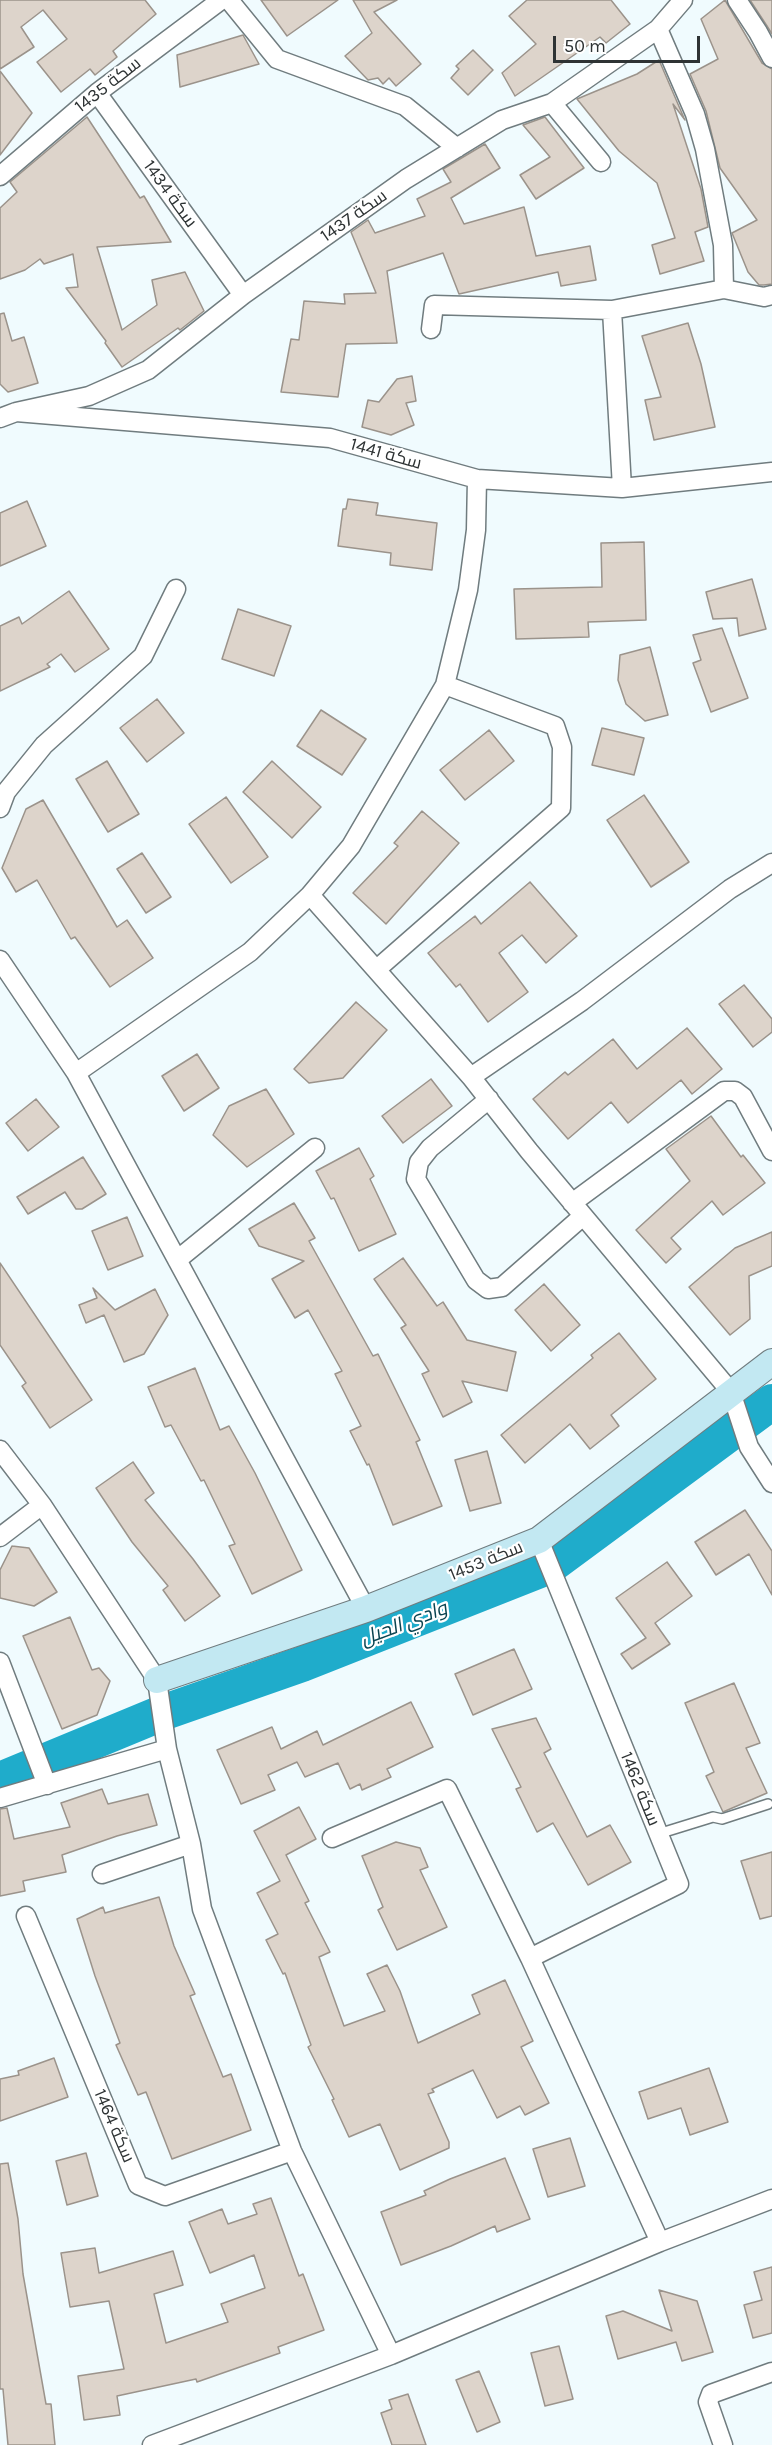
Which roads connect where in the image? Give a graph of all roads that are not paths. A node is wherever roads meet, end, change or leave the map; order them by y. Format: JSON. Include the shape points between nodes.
{"nodes":[{"id":1,"x":221,"y":0,"type":"edge"},
{"id":2,"x":229,"y":0,"type":"edge"},
{"id":3,"x":683,"y":0,"type":"edge"},
{"id":4,"x":737,"y":0,"type":"edge"},
{"id":5,"x":658,"y":29,"type":"junction"},
{"id":6,"x":772,"y":58,"type":"edge"},
{"id":7,"x":97,"y":93,"type":"junction"},
{"id":8,"x":552,"y":103,"type":"junction"},
{"id":9,"x":457,"y":148,"type":"junction"},
{"id":10,"x":601,"y":162,"type":"dead end"},
{"id":11,"x":0,"y":176,"type":"edge"},
{"id":12,"x":724,"y":289,"type":"junction"},
{"id":13,"x":243,"y":295,"type":"junction"},
{"id":14,"x":772,"y":295,"type":"edge"},
{"id":15,"x":612,"y":310,"type":"junction"},
{"id":16,"x":431,"y":329,"type":"dead end"},
{"id":17,"x":8,"y":415,"type":"edge"},
{"id":18,"x":772,"y":472,"type":"edge"},
{"id":19,"x":477,"y":478,"type":"junction"},
{"id":20,"x":622,"y":488,"type":"junction"},
{"id":21,"x":176,"y":589,"type":"dead end"},
{"id":22,"x":445,"y":685,"type":"junction"},
{"id":23,"x":0,"y":808,"type":"edge"},
{"id":24,"x":772,"y":863,"type":"edge"},
{"id":25,"x":310,"y":895,"type":"junction"},
{"id":26,"x":0,"y":960,"type":"edge"},
{"id":27,"x":377,"y":969,"type":"junction"},
{"id":28,"x":76,"y":1073,"type":"junction"},
{"id":29,"x":471,"y":1077,"type":"junction"},
{"id":30,"x":489,"y":1099,"type":"junction"},
{"id":31,"x":315,"y":1148,"type":"dead end"},
{"id":32,"x":772,"y":1151,"type":"edge"},
{"id":33,"x":578,"y":1210,"type":"junction"},
{"id":34,"x":177,"y":1260,"type":"junction"},
{"id":35,"x":772,"y":1362,"type":"edge"},
{"id":36,"x":731,"y":1392,"type":"junction"},
{"id":37,"x":0,"y":1450,"type":"edge"},
{"id":38,"x":772,"y":1483,"type":"edge"},
{"id":39,"x":42,"y":1505,"type":"junction"},
{"id":40,"x":0,"y":1537,"type":"edge"},
{"id":41,"x":539,"y":1540,"type":"junction"},
{"id":42,"x":366,"y":1609,"type":"junction"},
{"id":43,"x":0,"y":1662,"type":"edge"},
{"id":44,"x":157,"y":1680,"type":"junction"},
{"id":45,"x":167,"y":1749,"type":"junction"},
{"id":46,"x":47,"y":1785,"type":"junction"},
{"id":47,"x":0,"y":1798,"type":"edge"},
{"id":48,"x":768,"y":1804,"type":"dead end"},
{"id":49,"x":658,"y":1834,"type":"junction"},
{"id":50,"x":332,"y":1838,"type":"dead end"},
{"id":51,"x":191,"y":1844,"type":"junction"},
{"id":52,"x":102,"y":1874,"type":"dead end"},
{"id":53,"x":26,"y":1916,"type":"dead end"},
{"id":54,"x":530,"y":1958,"type":"junction"},
{"id":55,"x":292,"y":2151,"type":"junction"},
{"id":56,"x":772,"y":2199,"type":"edge"},
{"id":57,"x":660,"y":2242,"type":"junction"},
{"id":58,"x":391,"y":2355,"type":"junction"},
{"id":59,"x":772,"y":2372,"type":"edge"},
{"id":60,"x":152,"y":2445,"type":"edge"},
{"id":61,"x":723,"y":2445,"type":"edge"}],
"edges":[{"from":1,"to":7,"type":"street","name":"سكة 1435"},
{"from":2,"to":9,"type":"street","via":[[277,59],[405,106]]},
{"from":3,"to":5,"type":"street","name":"سكة 1437"},
{"from":4,"to":6,"type":"street"},
{"from":5,"to":8,"type":"street","name":"سكة 1437"},
{"from":5,"to":12,"type":"street","via":[[695,114],[705,149],[723,245]]},
{"from":7,"to":11,"type":"street","name":"سكة 1435"},
{"from":7,"to":13,"type":"street","name":"سكة 1434"},
{"from":8,"to":9,"type":"street","name":"سكة 1437","via":[[502,120]]},
{"from":8,"to":10,"type":"street"},
{"from":9,"to":13,"type":"street","name":"سكة 1437","via":[[406,179]]},
{"from":12,"to":14,"type":"street"},
{"from":12,"to":15,"type":"street"},
{"from":13,"to":17,"type":"street","name":"سكة 1437","via":[[148,370],[89,396]]},
{"from":15,"to":16,"type":"street","via":[[434,305]]},
{"from":15,"to":20,"type":"street"},
{"from":17,"to":19,"type":"street","name":"سكة 1441","via":[[330,438]]},
{"from":18,"to":20,"type":"street","name":"سكة 1441"},
{"from":19,"to":20,"type":"street","name":"سكة 1441"},
{"from":19,"to":22,"type":"street","via":[[476,530],[468,590]]},
{"from":21,"to":23,"type":"street","via":[[142,656],[44,745],[6,792]]},
{"from":22,"to":25,"type":"street","via":[[351,846]]},
{"from":22,"to":27,"type":"street","via":[[555,726],[562,747],[561,808]]},
{"from":24,"to":29,"type":"street","via":[[730,889],[582,1001]]},
{"from":25,"to":27,"type":"street"},
{"from":25,"to":28,"type":"street","via":[[250,952]]},
{"from":26,"to":28,"type":"street"},
{"from":27,"to":29,"type":"street"},
{"from":28,"to":34,"type":"street"},
{"from":29,"to":30,"type":"street"},
{"from":30,"to":33,"type":"street"},
{"from":30,"to":33,"type":"street","via":[[430,1148],[419,1162],[416,1179],[476,1280],[488,1290],[502,1287]]},
{"from":31,"to":34,"type":"street"},
{"from":32,"to":33,"type":"street","via":[[743,1097],[735,1091],[724,1091]]},
{"from":33,"to":36,"type":"street"},
{"from":34,"to":42,"type":"street"},
{"from":35,"to":36,"type":"street","name":"سكة 1453"},
{"from":36,"to":38,"type":"street","via":[[748,1448]]},
{"from":36,"to":41,"type":"street","name":"سكة 1453"},
{"from":37,"to":39,"type":"street"},
{"from":39,"to":40,"type":"street"},
{"from":39,"to":44,"type":"street"},
{"from":41,"to":42,"type":"street","name":"سكة 1453"},
{"from":41,"to":49,"type":"street","name":"سكة 1462"},
{"from":42,"to":44,"type":"street","name":"سكة 1453"},
{"from":43,"to":46,"type":"street"},
{"from":44,"to":45,"type":"street"},
{"from":45,"to":46,"type":"street"},
{"from":45,"to":51,"type":"street"},
{"from":46,"to":47,"type":"street"},
{"from":48,"to":49,"type":"lane"},
{"from":49,"to":54,"type":"street","name":"سكة 1462","via":[[679,1884]]},
{"from":50,"to":54,"type":"street","via":[[447,1789]]},
{"from":51,"to":52,"type":"street"},
{"from":51,"to":55,"type":"street","via":[[202,1909]]},
{"from":53,"to":55,"type":"street","name":"سكة 1464","via":[[138,2185],[165,2196]]},
{"from":54,"to":57,"type":"street"},
{"from":55,"to":58,"type":"street"},
{"from":56,"to":57,"type":"street"},
{"from":57,"to":58,"type":"street"},
{"from":58,"to":60,"type":"street"},
{"from":59,"to":61,"type":"street","via":[[711,2394],[708,2402]]}]}
